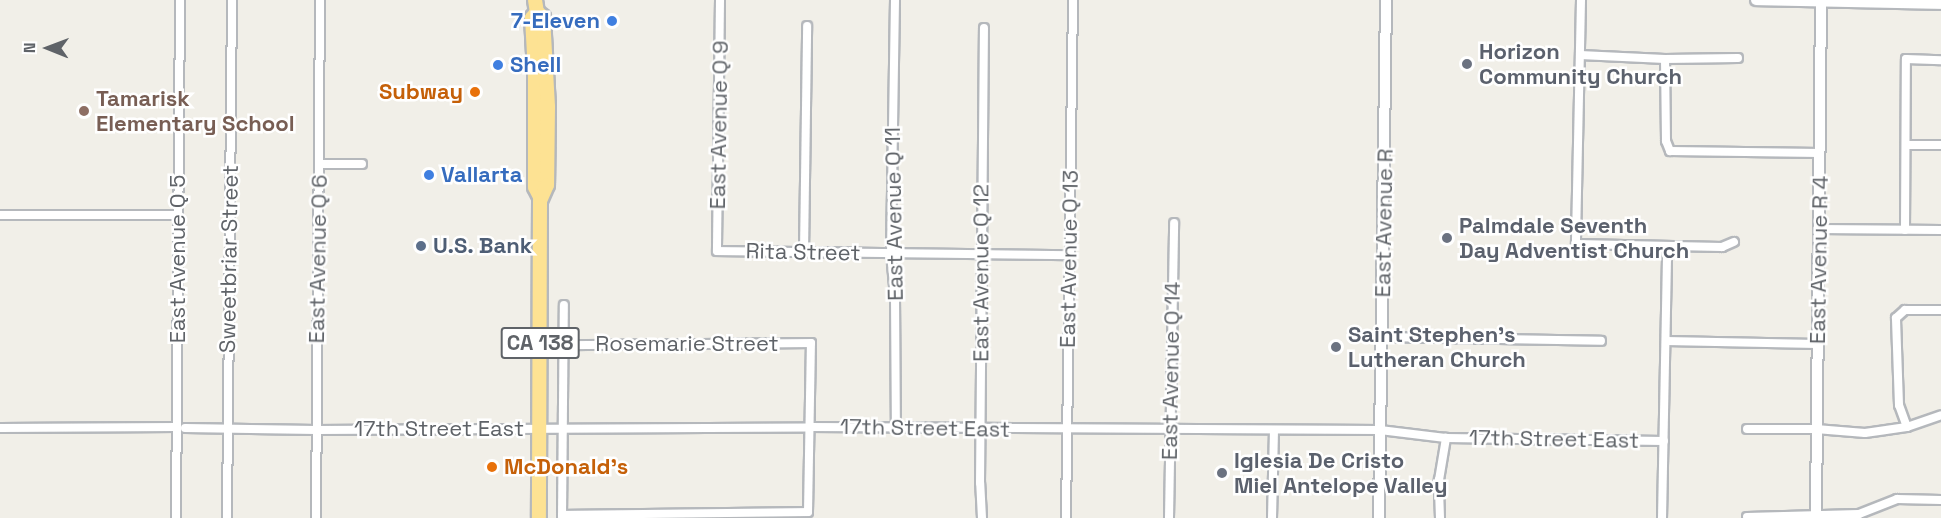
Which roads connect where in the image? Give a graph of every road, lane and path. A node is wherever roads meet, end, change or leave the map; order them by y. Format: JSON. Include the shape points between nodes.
{"nodes":[{"id":1,"x":180,"y":0,"type":"edge"},
{"id":2,"x":232,"y":0,"type":"edge"},
{"id":3,"x":320,"y":0,"type":"edge"},
{"id":4,"x":720,"y":0,"type":"edge"},
{"id":5,"x":895,"y":0,"type":"edge"},
{"id":6,"x":1073,"y":0,"type":"edge"},
{"id":7,"x":1386,"y":0,"type":"edge"},
{"id":8,"x":1581,"y":0,"type":"edge"},
{"id":9,"x":1756,"y":0,"type":"edge"},
{"id":10,"x":1784,"y":0,"type":"edge"},
{"id":11,"x":1821,"y":1,"type":"edge"},
{"id":12,"x":1941,"y":4,"type":"edge"},
{"id":13,"x":536,"y":6,"type":"edge"},
{"id":14,"x":807,"y":26,"type":"dead end"},
{"id":15,"x":984,"y":28,"type":"dead end"},
{"id":16,"x":1580,"y":55,"type":"junction"},
{"id":17,"x":1738,"y":58,"type":"dead end"},
{"id":18,"x":1665,"y":59,"type":"junction"},
{"id":19,"x":1941,"y":60,"type":"edge"},
{"id":20,"x":536,"y":107,"type":"junction"},
{"id":21,"x":1906,"y":145,"type":"junction"},
{"id":22,"x":1941,"y":145,"type":"edge"},
{"id":23,"x":1820,"y":153,"type":"junction"},
{"id":24,"x":547,"y":162,"type":"junction"},
{"id":25,"x":320,"y":164,"type":"junction"},
{"id":26,"x":362,"y":164,"type":"dead end"},
{"id":27,"x":540,"y":197,"type":"junction"},
{"id":28,"x":0,"y":215,"type":"edge"},
{"id":29,"x":178,"y":215,"type":"junction"},
{"id":30,"x":1174,"y":223,"type":"dead end"},
{"id":31,"x":1819,"y":228,"type":"junction"},
{"id":32,"x":1905,"y":230,"type":"junction"},
{"id":33,"x":1941,"y":230,"type":"edge"},
{"id":34,"x":1734,"y":242,"type":"dead end"},
{"id":35,"x":1667,"y":246,"type":"junction"},
{"id":36,"x":717,"y":250,"type":"joint"},
{"id":37,"x":804,"y":252,"type":"junction"},
{"id":38,"x":891,"y":253,"type":"junction"},
{"id":39,"x":981,"y":254,"type":"junction"},
{"id":40,"x":1069,"y":255,"type":"junction"},
{"id":41,"x":564,"y":306,"type":"dead end"},
{"id":42,"x":1941,"y":310,"type":"edge"},
{"id":43,"x":1382,"y":337,"type":"junction"},
{"id":44,"x":1600,"y":341,"type":"dead end"},
{"id":45,"x":1666,"y":341,"type":"junction"},
{"id":46,"x":1818,"y":344,"type":"junction"},
{"id":47,"x":564,"y":345,"type":"junction"},
{"id":48,"x":1941,"y":415,"type":"edge"},
{"id":49,"x":181,"y":427,"type":"junction"},
{"id":50,"x":809,"y":427,"type":"junction"},
{"id":51,"x":896,"y":427,"type":"junction"},
{"id":52,"x":1907,"y":427,"type":"junction"},
{"id":53,"x":0,"y":428,"type":"edge"},
{"id":54,"x":228,"y":429,"type":"junction"},
{"id":55,"x":540,"y":429,"type":"junction"},
{"id":56,"x":563,"y":429,"type":"junction"},
{"id":57,"x":981,"y":429,"type":"junction"},
{"id":58,"x":1747,"y":429,"type":"dead end"},
{"id":59,"x":1816,"y":429,"type":"junction"},
{"id":60,"x":316,"y":430,"type":"junction"},
{"id":61,"x":1066,"y":430,"type":"junction"},
{"id":62,"x":1170,"y":430,"type":"junction"},
{"id":63,"x":1274,"y":430,"type":"junction"},
{"id":64,"x":1380,"y":430,"type":"junction"},
{"id":65,"x":1446,"y":438,"type":"junction"},
{"id":66,"x":1664,"y":441,"type":"junction"},
{"id":67,"x":1941,"y":500,"type":"edge"},
{"id":68,"x":562,"y":516,"type":"edge"},
{"id":69,"x":1747,"y":517,"type":"edge"},
{"id":70,"x":1816,"y":517,"type":"edge"},
{"id":71,"x":176,"y":518,"type":"edge"},
{"id":72,"x":227,"y":518,"type":"edge"},
{"id":73,"x":316,"y":518,"type":"edge"},
{"id":74,"x":539,"y":518,"type":"edge"},
{"id":75,"x":982,"y":518,"type":"edge"},
{"id":76,"x":1065,"y":518,"type":"edge"},
{"id":77,"x":1169,"y":518,"type":"edge"},
{"id":78,"x":1272,"y":518,"type":"edge"},
{"id":79,"x":1379,"y":518,"type":"edge"},
{"id":80,"x":1440,"y":518,"type":"edge"},
{"id":81,"x":1662,"y":518,"type":"edge"}],
"edges":[{"from":1,"to":29,"type":"street","name":"East Avenue Q 5"},
{"from":2,"to":54,"type":"street","name":"Sweetbriar Street"},
{"from":3,"to":25,"type":"street","name":"East Avenue Q 6"},
{"from":4,"to":36,"type":"street","name":"East Avenue Q 9"},
{"from":5,"to":38,"type":"street","name":"East Avenue Q 11"},
{"from":6,"to":40,"type":"street","name":"East Avenue Q 13"},
{"from":7,"to":43,"type":"street","name":"East Avenue R"},
{"from":8,"to":16,"type":"street"},
{"from":9,"to":10,"type":"street"},
{"from":10,"to":11,"type":"street"},
{"from":11,"to":12,"type":"street"},
{"from":11,"to":23,"type":"street","name":"East Avenue R 4"},
{"from":13,"to":20,"type":"highway","number":"CA 138","via":[[532,18]]},
{"from":13,"to":24,"type":"highway","number":"CA 138","via":[[543,17],[548,71]]},
{"from":14,"to":37,"type":"street"},
{"from":15,"to":39,"type":"street","name":"East Avenue Q 12"},
{"from":16,"to":18,"type":"street"},
{"from":16,"to":35,"type":"street","via":[[1576,244]]},
{"from":17,"to":18,"type":"street"},
{"from":18,"to":23,"type":"street","via":[[1666,141],[1670,151]]},
{"from":19,"to":21,"type":"street","via":[[1906,59]]},
{"from":20,"to":24,"type":"highway"},
{"from":20,"to":27,"type":"highway","number":"CA 138","via":[[535,187]]},
{"from":21,"to":22,"type":"street"},
{"from":21,"to":32,"type":"street"},
{"from":23,"to":31,"type":"street","name":"East Avenue R 4"},
{"from":24,"to":27,"type":"highway","number":"CA 138","via":[[547,185]]},
{"from":25,"to":26,"type":"street"},
{"from":25,"to":60,"type":"street","name":"East Avenue Q 6"},
{"from":27,"to":55,"type":"highway","number":"CA 138"},
{"from":28,"to":29,"type":"street"},
{"from":29,"to":49,"type":"street","name":"East Avenue Q 5"},
{"from":30,"to":62,"type":"street","name":"East Avenue Q 14"},
{"from":31,"to":32,"type":"street"},
{"from":31,"to":46,"type":"street","name":"East Avenue R 4"},
{"from":32,"to":33,"type":"street"},
{"from":34,"to":35,"type":"street","via":[[1722,246]]},
{"from":35,"to":45,"type":"street"},
{"from":36,"to":37,"type":"street","name":"Rita Street"},
{"from":37,"to":38,"type":"street","name":"Rita Street"},
{"from":38,"to":39,"type":"street","name":"Rita Street"},
{"from":38,"to":51,"type":"street","name":"East Avenue Q 11"},
{"from":39,"to":40,"type":"street","name":"Rita Street"},
{"from":39,"to":57,"type":"street","name":"East Avenue Q 12"},
{"from":40,"to":61,"type":"street","name":"East Avenue Q 13"},
{"from":41,"to":47,"type":"street"},
{"from":42,"to":52,"type":"street","via":[[1905,310],[1896,318],[1899,405]]},
{"from":43,"to":44,"type":"street"},
{"from":43,"to":64,"type":"street","name":"East Avenue R"},
{"from":45,"to":46,"type":"street"},
{"from":45,"to":66,"type":"street"},
{"from":46,"to":59,"type":"street","name":"East Avenue R 4"},
{"from":47,"to":50,"type":"street","name":"Rosemarie Street","via":[[811,343]]},
{"from":47,"to":56,"type":"street"},
{"from":48,"to":52,"type":"street"},
{"from":49,"to":53,"type":"street","name":"17th Street East"},
{"from":49,"to":54,"type":"street","name":"17th Street East"},
{"from":49,"to":71,"type":"street","name":"East Avenue Q 5"},
{"from":50,"to":51,"type":"street","name":"17th Street East"},
{"from":50,"to":56,"type":"street","name":"17th Street East"},
{"from":50,"to":68,"type":"street","via":[[808,512]]},
{"from":51,"to":57,"type":"street","name":"17th Street East"},
{"from":52,"to":59,"type":"street","via":[[1865,433]]},
{"from":54,"to":60,"type":"street","name":"17th Street East"},
{"from":54,"to":72,"type":"street","name":"Sweetbriar Street"},
{"from":55,"to":56,"type":"street","name":"17th Street East"},
{"from":55,"to":60,"type":"street","name":"17th Street East"},
{"from":55,"to":74,"type":"highway","number":"CA 138"},
{"from":56,"to":68,"type":"street"},
{"from":57,"to":61,"type":"street","name":"17th Street East"},
{"from":57,"to":75,"type":"street","name":"East Avenue Q 12"},
{"from":58,"to":59,"type":"street"},
{"from":59,"to":70,"type":"street","name":"East Avenue R 4"},
{"from":60,"to":73,"type":"street","name":"East Avenue Q 6"},
{"from":61,"to":62,"type":"street","name":"17th Street East"},
{"from":61,"to":76,"type":"street","name":"East Avenue Q 13"},
{"from":62,"to":63,"type":"street","name":"17th Street East"},
{"from":62,"to":77,"type":"street","name":"East Avenue Q 14"},
{"from":63,"to":64,"type":"street","name":"17th Street East"},
{"from":63,"to":78,"type":"street"},
{"from":64,"to":65,"type":"street","name":"17th Street East"},
{"from":64,"to":79,"type":"street","name":"East Avenue R"},
{"from":65,"to":66,"type":"street","name":"17th Street East"},
{"from":65,"to":80,"type":"street","via":[[1439,480]]},
{"from":66,"to":81,"type":"street"},
{"from":67,"to":70,"type":"street","via":[[1897,499],[1858,514]]},
{"from":69,"to":70,"type":"street"}]}
